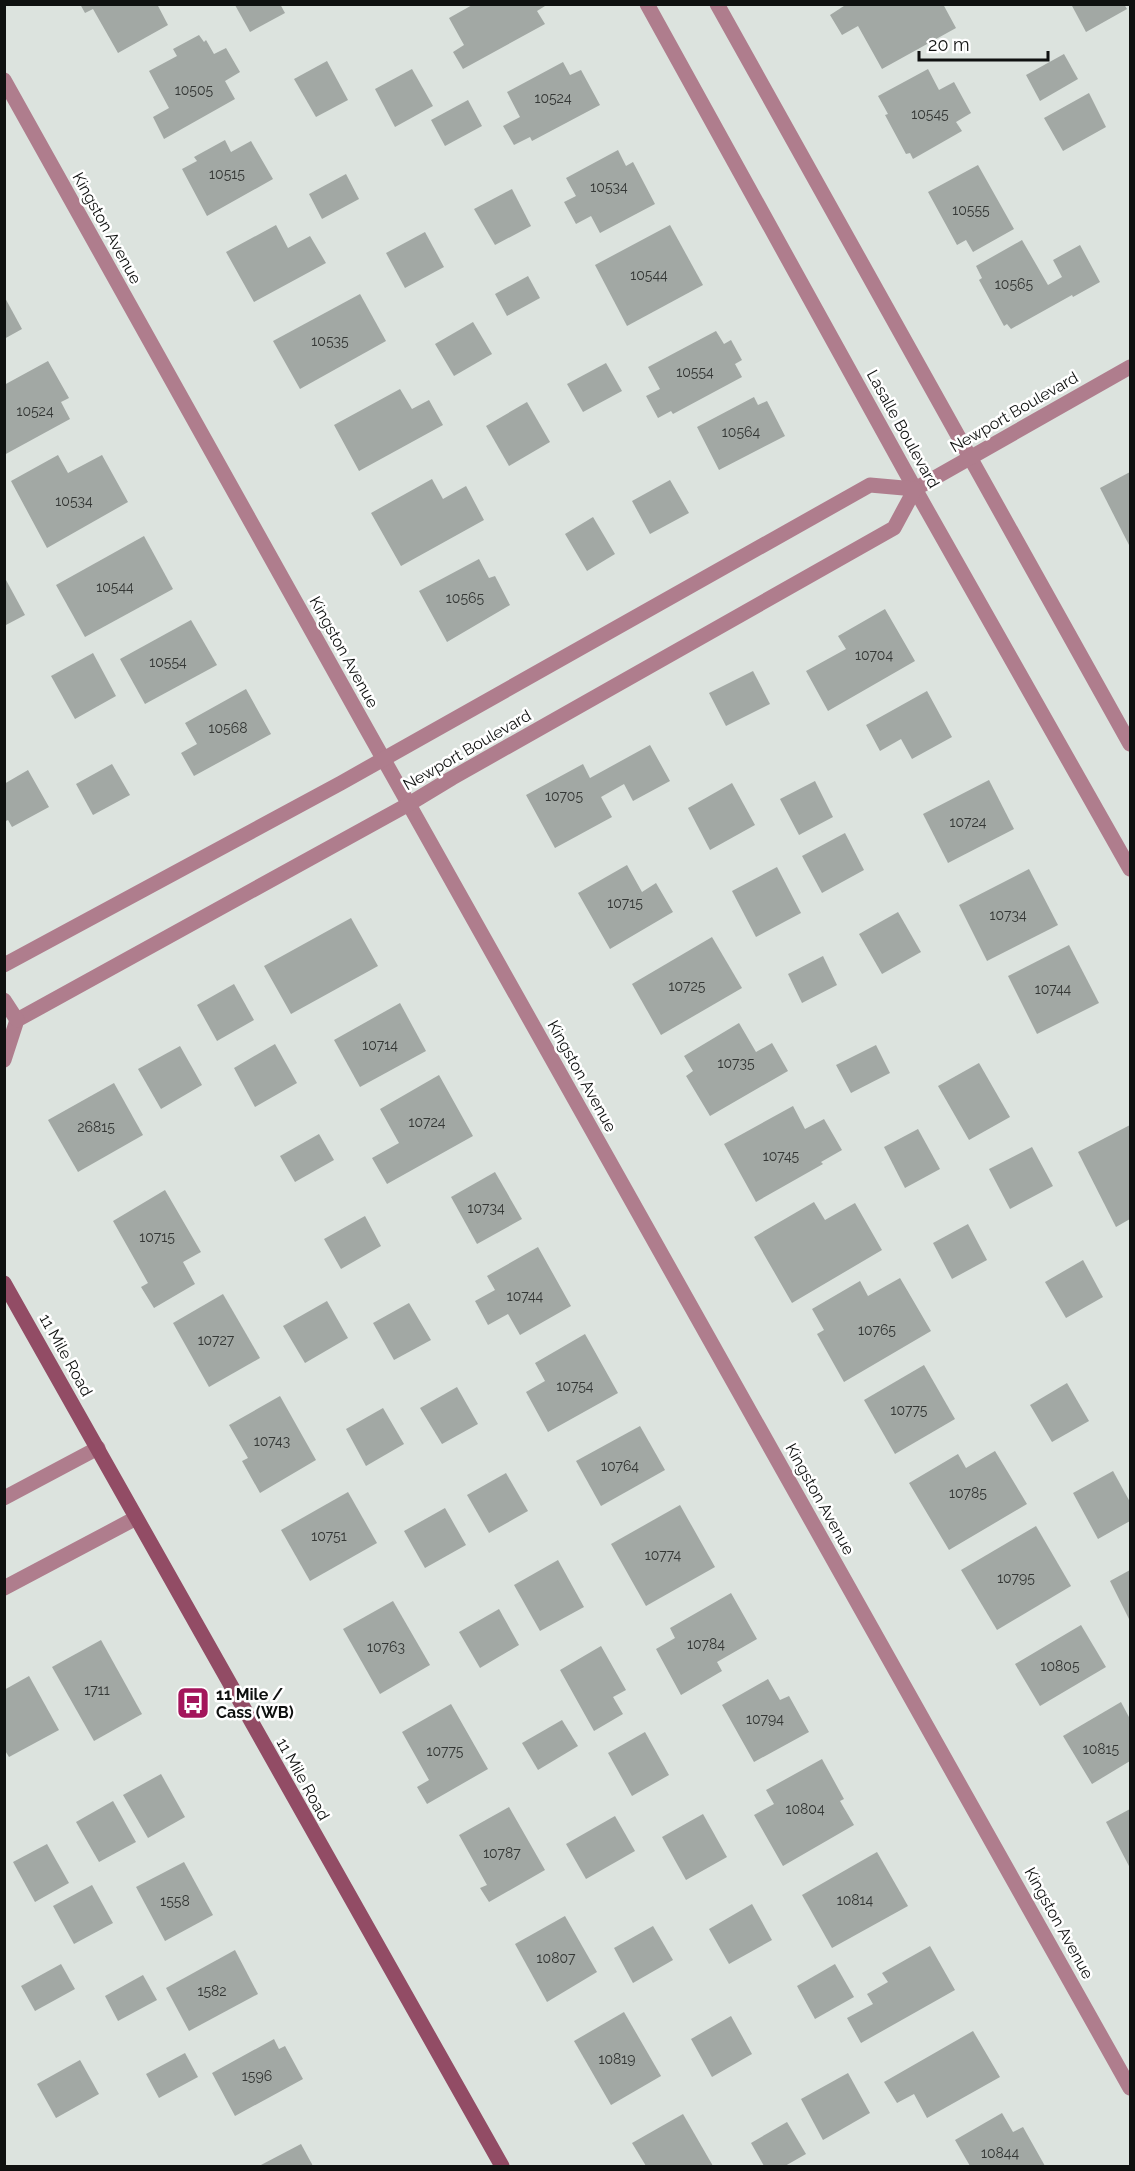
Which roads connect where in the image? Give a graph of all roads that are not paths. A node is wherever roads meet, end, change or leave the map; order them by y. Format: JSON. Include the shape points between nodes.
{"nodes":[{"id":1,"x":647,"y":4,"type":"edge"},
{"id":2,"x":717,"y":4,"type":"edge"},
{"id":3,"x":4,"y":80,"type":"edge"},
{"id":4,"x":1131,"y":367,"type":"edge"},
{"id":5,"x":970,"y":458,"type":"junction"},
{"id":6,"x":915,"y":489,"type":"junction"},
{"id":7,"x":1131,"y":744,"type":"edge"},
{"id":8,"x":383,"y":759,"type":"junction"},
{"id":9,"x":409,"y":804,"type":"junction"},
{"id":10,"x":1131,"y":869,"type":"edge"},
{"id":11,"x":4,"y":965,"type":"edge"},
{"id":12,"x":4,"y":1000,"type":"edge"},
{"id":13,"x":17,"y":1020,"type":"junction"},
{"id":14,"x":4,"y":1060,"type":"edge"},
{"id":15,"x":4,"y":1283,"type":"edge"},
{"id":16,"x":98,"y":1448,"type":"junction"},
{"id":17,"x":4,"y":1498,"type":"edge"},
{"id":18,"x":136,"y":1518,"type":"junction"},
{"id":19,"x":4,"y":1588,"type":"edge"},
{"id":20,"x":1131,"y":2088,"type":"edge"},
{"id":21,"x":502,"y":2166,"type":"edge"}],
"edges":[{"from":1,"to":6,"type":"street","name":"Lasalle Boulevard"},
{"from":2,"to":5,"type":"street"},
{"from":3,"to":8,"type":"street","name":"Kingston Avenue"},
{"from":4,"to":5,"type":"street","name":"Newport Boulevard"},
{"from":5,"to":6,"type":"street","name":"Newport Boulevard"},
{"from":5,"to":7,"type":"street"},
{"from":6,"to":8,"type":"street","name":"Newport Boulevard","via":[[870,484]]},
{"from":6,"to":9,"type":"street","name":"Newport Boulevard","via":[[894,528]]},
{"from":6,"to":10,"type":"street","name":"Lasalle Boulevard"},
{"from":8,"to":9,"type":"street","name":"Kingston Avenue"},
{"from":8,"to":11,"type":"street","name":"Newport Boulevard"},
{"from":9,"to":13,"type":"street","name":"Newport Boulevard"},
{"from":9,"to":20,"type":"street","name":"Kingston Avenue"},
{"from":12,"to":13,"type":"street"},
{"from":13,"to":14,"type":"street"},
{"from":15,"to":16,"type":"main road","name":"11 Mile Road"},
{"from":16,"to":17,"type":"street"},
{"from":16,"to":18,"type":"main road","name":"11 Mile Road"},
{"from":18,"to":19,"type":"street"},
{"from":18,"to":21,"type":"main road","name":"11 Mile Road"}]}
